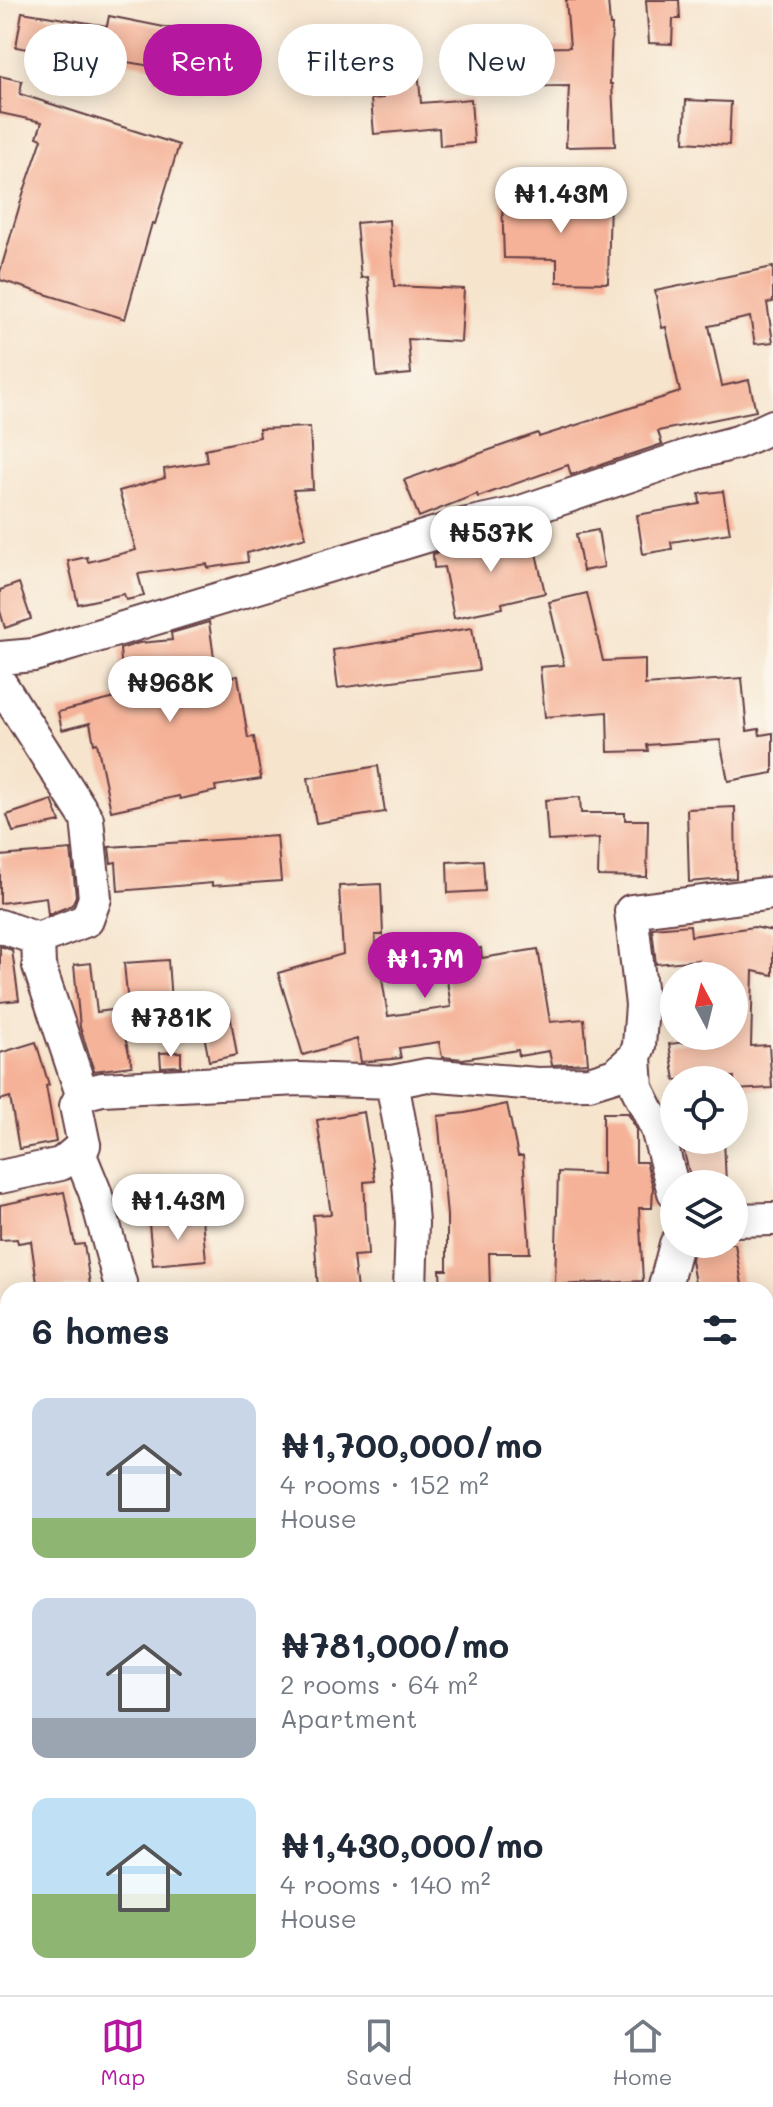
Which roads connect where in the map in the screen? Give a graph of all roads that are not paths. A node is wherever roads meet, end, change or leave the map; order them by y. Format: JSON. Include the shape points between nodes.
{"nodes":[{"id":1,"x":773,"y":426,"type":"edge"},
{"id":2,"x":0,"y":658,"type":"edge"},
{"id":3,"x":0,"y":683,"type":"edge"},
{"id":4,"x":773,"y":893,"type":"edge"},
{"id":5,"x":0,"y":926,"type":"edge"},
{"id":6,"x":38,"y":939,"type":"junction"},
{"id":7,"x":635,"y":1057,"type":"junction"},
{"id":8,"x":392,"y":1082,"type":"junction"},
{"id":9,"x":82,"y":1094,"type":"junction"},
{"id":10,"x":84,"y":1145,"type":"junction"},
{"id":11,"x":668,"y":1170,"type":"edge"},
{"id":12,"x":0,"y":1177,"type":"edge"},
{"id":13,"x":773,"y":1219,"type":"edge"},
{"id":14,"x":748,"y":1220,"type":"edge"},
{"id":15,"x":672,"y":1258,"type":"edge"},
{"id":16,"x":120,"y":1282,"type":"edge"},
{"id":17,"x":410,"y":1282,"type":"edge"},
{"id":18,"x":666,"y":1282,"type":"edge"}],
"edges":[{"from":1,"to":2,"type":"street","via":[[518,513],[34,655]]},
{"from":3,"to":6,"type":"street","via":[[87,819],[95,898],[87,920]]},
{"from":4,"to":7,"type":"street","via":[[631,911],[642,1005]]},
{"from":5,"to":6,"type":"street"},
{"from":6,"to":9,"type":"street","via":[[39,966]]},
{"from":7,"to":8,"type":"street","via":[[615,1075],[589,1083],[427,1075]]},
{"from":7,"to":11,"type":"street","via":[[637,1088],[657,1129]]},
{"from":8,"to":9,"type":"street","via":[[299,1079]]},
{"from":8,"to":17,"type":"street","via":[[408,1169]]},
{"from":9,"to":10,"type":"street","via":[[76,1106]]},
{"from":10,"to":12,"type":"street","via":[[61,1164]]},
{"from":10,"to":16,"type":"street","via":[[80,1155]]},
{"from":13,"to":14,"type":"street"},
{"from":15,"to":18,"type":"street"}]}
